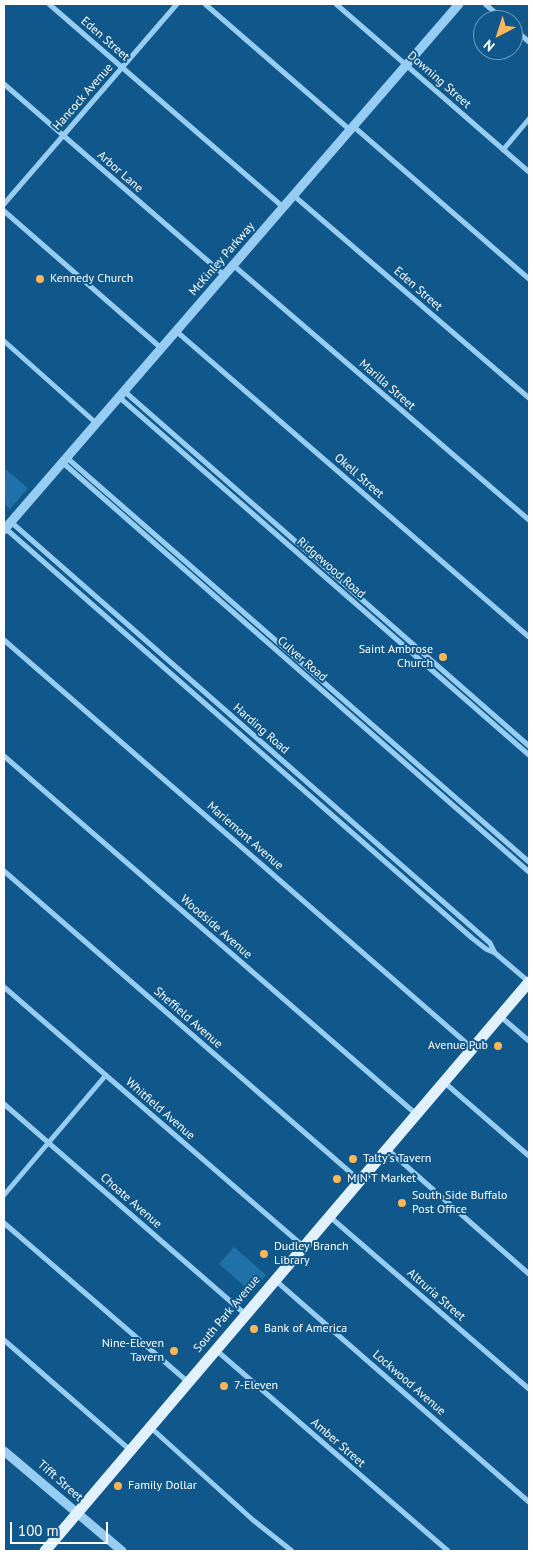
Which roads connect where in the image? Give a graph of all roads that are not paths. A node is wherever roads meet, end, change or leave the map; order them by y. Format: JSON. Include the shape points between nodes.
{"nodes":[{"id":1,"x":49,"y":4,"type":"edge"},
{"id":2,"x":177,"y":4,"type":"edge"},
{"id":3,"x":205,"y":4,"type":"edge"},
{"id":4,"x":336,"y":4,"type":"edge"},
{"id":5,"x":459,"y":4,"type":"edge"},
{"id":6,"x":406,"y":65,"type":"junction"},
{"id":7,"x":122,"y":68,"type":"junction"},
{"id":8,"x":4,"y":84,"type":"edge"},
{"id":9,"x":529,"y":119,"type":"edge"},
{"id":10,"x":351,"y":128,"type":"junction"},
{"id":11,"x":63,"y":136,"type":"junction"},
{"id":12,"x":503,"y":150,"type":"junction"},
{"id":13,"x":529,"y":172,"type":"edge"},
{"id":14,"x":293,"y":195,"type":"junction"},
{"id":15,"x":4,"y":204,"type":"edge"},
{"id":16,"x":283,"y":207,"type":"junction"},
{"id":17,"x":4,"y":211,"type":"edge"},
{"id":18,"x":233,"y":265,"type":"junction"},
{"id":19,"x":224,"y":275,"type":"junction"},
{"id":20,"x":529,"y":279,"type":"edge"},
{"id":21,"x":176,"y":331,"type":"junction"},
{"id":22,"x":4,"y":341,"type":"edge"},
{"id":23,"x":161,"y":348,"type":"junction"},
{"id":24,"x":122,"y":394,"type":"junction"},
{"id":25,"x":529,"y":398,"type":"edge"},
{"id":26,"x":96,"y":422,"type":"junction"},
{"id":27,"x":64,"y":460,"type":"junction"},
{"id":28,"x":207,"y":464,"type":"junction"},
{"id":29,"x":203,"y":470,"type":"junction"},
{"id":30,"x":529,"y":520,"type":"edge"},
{"id":31,"x":278,"y":526,"type":"junction"},
{"id":32,"x":7,"y":527,"type":"edge"},
{"id":33,"x":274,"y":532,"type":"junction"},
{"id":34,"x":76,"y":580,"type":"junction"},
{"id":35,"x":71,"y":586,"type":"junction"},
{"id":36,"x":351,"y":590,"type":"junction"},
{"id":37,"x":347,"y":595,"type":"junction"},
{"id":38,"x":132,"y":628,"type":"junction"},
{"id":39,"x":126,"y":635,"type":"junction"},
{"id":40,"x":529,"y":637,"type":"edge"},
{"id":41,"x":4,"y":640,"type":"edge"},
{"id":42,"x":421,"y":651,"type":"junction"},
{"id":43,"x":416,"y":656,"type":"junction"},
{"id":44,"x":186,"y":676,"type":"junction"},
{"id":45,"x":181,"y":683,"type":"junction"},
{"id":46,"x":491,"y":713,"type":"junction"},
{"id":47,"x":487,"y":718,"type":"junction"},
{"id":48,"x":243,"y":726,"type":"junction"},
{"id":49,"x":237,"y":732,"type":"junction"},
{"id":50,"x":529,"y":746,"type":"edge"},
{"id":51,"x":529,"y":755,"type":"edge"},
{"id":52,"x":4,"y":756,"type":"edge"},
{"id":53,"x":299,"y":775,"type":"junction"},
{"id":54,"x":293,"y":781,"type":"junction"},
{"id":55,"x":353,"y":822,"type":"junction"},
{"id":56,"x":347,"y":829,"type":"junction"},
{"id":57,"x":529,"y":862,"type":"edge"},
{"id":58,"x":4,"y":871,"type":"edge"},
{"id":59,"x":410,"y":872,"type":"junction"},
{"id":60,"x":529,"y":872,"type":"edge"},
{"id":61,"x":404,"y":878,"type":"junction"},
{"id":62,"x":495,"y":953,"type":"junction"},
{"id":63,"x":529,"y":982,"type":"edge"},
{"id":64,"x":4,"y":986,"type":"edge"},
{"id":65,"x":500,"y":1016,"type":"junction"},
{"id":66,"x":529,"y":1041,"type":"edge"},
{"id":67,"x":472,"y":1048,"type":"junction"},
{"id":68,"x":106,"y":1075,"type":"junction"},
{"id":69,"x":444,"y":1082,"type":"junction"},
{"id":70,"x":4,"y":1104,"type":"edge"},
{"id":71,"x":416,"y":1114,"type":"junction"},
{"id":72,"x":48,"y":1142,"type":"junction"},
{"id":73,"x":386,"y":1149,"type":"junction"},
{"id":74,"x":529,"y":1156,"type":"edge"},
{"id":75,"x":359,"y":1180,"type":"junction"},
{"id":76,"x":4,"y":1195,"type":"edge"},
{"id":77,"x":329,"y":1216,"type":"junction"},
{"id":78,"x":4,"y":1223,"type":"edge"},
{"id":79,"x":303,"y":1246,"type":"junction"},
{"id":80,"x":529,"y":1274,"type":"edge"},
{"id":81,"x":275,"y":1279,"type":"junction"},
{"id":82,"x":245,"y":1314,"type":"junction"},
{"id":83,"x":4,"y":1340,"type":"edge"},
{"id":84,"x":215,"y":1350,"type":"junction"},
{"id":85,"x":188,"y":1382,"type":"junction"},
{"id":86,"x":529,"y":1389,"type":"edge"},
{"id":87,"x":150,"y":1427,"type":"junction"},
{"id":88,"x":130,"y":1450,"type":"junction"},
{"id":89,"x":4,"y":1451,"type":"edge"},
{"id":90,"x":529,"y":1502,"type":"edge"},
{"id":91,"x":78,"y":1513,"type":"junction"},
{"id":92,"x":45,"y":1551,"type":"edge"},
{"id":93,"x":122,"y":1551,"type":"edge"},
{"id":94,"x":292,"y":1551,"type":"edge"},
{"id":95,"x":448,"y":1551,"type":"edge"}],
"edges":[{"from":1,"to":7,"type":"street","name":"Eden Street"},
{"from":2,"to":7,"type":"street","name":"Hancock Avenue"},
{"from":3,"to":10,"type":"street"},
{"from":4,"to":6,"type":"street","name":"Downing Street"},
{"from":5,"to":6,"type":"street","name":"McKinley Parkway"},
{"from":6,"to":10,"type":"street","name":"McKinley Parkway"},
{"from":6,"to":12,"type":"street","name":"Downing Street"},
{"from":7,"to":11,"type":"street","name":"Hancock Avenue"},
{"from":7,"to":16,"type":"street","name":"Eden Street"},
{"from":8,"to":11,"type":"street","name":"Arbor Lane"},
{"from":9,"to":12,"type":"street"},
{"from":10,"to":14,"type":"street","name":"McKinley Parkway"},
{"from":10,"to":20,"type":"street"},
{"from":11,"to":15,"type":"street","name":"Hancock Avenue"},
{"from":11,"to":19,"type":"street","name":"Arbor Lane"},
{"from":12,"to":13,"type":"street","name":"Downing Street"},
{"from":14,"to":16,"type":"street","name":"McKinley Parkway"},
{"from":14,"to":25,"type":"street","name":"Eden Street"},
{"from":16,"to":18,"type":"street","name":"McKinley Parkway"},
{"from":17,"to":23,"type":"street"},
{"from":18,"to":19,"type":"street","name":"McKinley Parkway"},
{"from":18,"to":30,"type":"street","name":"Marilla Street"},
{"from":19,"to":21,"type":"street","name":"McKinley Parkway"},
{"from":21,"to":23,"type":"street","name":"McKinley Parkway"},
{"from":21,"to":40,"type":"street","name":"Okell Street"},
{"from":22,"to":26,"type":"street"},
{"from":23,"to":24,"type":"street","name":"McKinley Parkway"},
{"from":24,"to":26,"type":"street","name":"McKinley Parkway"},
{"from":24,"to":28,"type":"street","name":"Ridgewood Road"},
{"from":24,"to":29,"type":"street","name":"Ridgewood Road"},
{"from":26,"to":27,"type":"street","name":"McKinley Parkway"},
{"from":27,"to":32,"type":"street","name":"McKinley Parkway"},
{"from":27,"to":57,"type":"street","name":"Culver Road"},
{"from":27,"to":60,"type":"street","name":"Culver Road"},
{"from":28,"to":29,"type":"street"},
{"from":28,"to":31,"type":"street","name":"Ridgewood Road"},
{"from":29,"to":33,"type":"street","name":"Ridgewood Road"},
{"from":31,"to":33,"type":"street"},
{"from":31,"to":36,"type":"street","name":"Ridgewood Road"},
{"from":32,"to":34,"type":"street","name":"Harding Road"},
{"from":32,"to":35,"type":"street","name":"Harding Road"},
{"from":33,"to":37,"type":"street","name":"Ridgewood Road"},
{"from":34,"to":35,"type":"street"},
{"from":34,"to":38,"type":"street","name":"Harding Road"},
{"from":35,"to":39,"type":"street","name":"Harding Road"},
{"from":36,"to":37,"type":"street"},
{"from":36,"to":42,"type":"street","name":"Ridgewood Road"},
{"from":37,"to":43,"type":"street","name":"Ridgewood Road"},
{"from":38,"to":39,"type":"street"},
{"from":38,"to":44,"type":"street","name":"Harding Road"},
{"from":39,"to":45,"type":"street","name":"Harding Road"},
{"from":41,"to":67,"type":"street","name":"Mariemont Avenue"},
{"from":42,"to":43,"type":"street"},
{"from":42,"to":46,"type":"street","name":"Ridgewood Road"},
{"from":43,"to":47,"type":"street","name":"Ridgewood Road"},
{"from":44,"to":45,"type":"street"},
{"from":44,"to":48,"type":"street","name":"Harding Road"},
{"from":45,"to":49,"type":"street","name":"Harding Road"},
{"from":46,"to":47,"type":"street"},
{"from":46,"to":50,"type":"street","name":"Ridgewood Road"},
{"from":47,"to":51,"type":"street","name":"Ridgewood Road"},
{"from":48,"to":49,"type":"street"},
{"from":48,"to":53,"type":"street","name":"Harding Road"},
{"from":49,"to":54,"type":"street","name":"Harding Road"},
{"from":52,"to":71,"type":"street","name":"Woodside Avenue"},
{"from":53,"to":54,"type":"street"},
{"from":53,"to":55,"type":"street","name":"Harding Road"},
{"from":54,"to":56,"type":"street","name":"Harding Road"},
{"from":55,"to":56,"type":"street"},
{"from":55,"to":59,"type":"street","name":"Harding Road"},
{"from":56,"to":61,"type":"street","name":"Harding Road"},
{"from":58,"to":75,"type":"street","name":"Sheffield Avenue"},
{"from":59,"to":61,"type":"street"},
{"from":59,"to":62,"type":"street","name":"Harding Road","via":[[490,943]]},
{"from":61,"to":62,"type":"street","name":"Harding Road","via":[[486,949]]},
{"from":62,"to":63,"type":"street","name":"Harding Road"},
{"from":63,"to":65,"type":"main road","name":"South Park Avenue"},
{"from":64,"to":68,"type":"street","name":"Whitfield Avenue"},
{"from":65,"to":66,"type":"street"},
{"from":65,"to":67,"type":"main road","name":"South Park Avenue"},
{"from":67,"to":69,"type":"main road","name":"South Park Avenue"},
{"from":68,"to":72,"type":"street"},
{"from":68,"to":79,"type":"street","name":"Whitfield Avenue"},
{"from":69,"to":71,"type":"main road","name":"South Park Avenue"},
{"from":69,"to":74,"type":"street"},
{"from":70,"to":72,"type":"street","name":"Choate Avenue"},
{"from":71,"to":73,"type":"main road","name":"South Park Avenue"},
{"from":72,"to":76,"type":"street"},
{"from":72,"to":82,"type":"street","name":"Choate Avenue"},
{"from":73,"to":75,"type":"main road","name":"South Park Avenue"},
{"from":73,"to":80,"type":"street"},
{"from":75,"to":77,"type":"main road","name":"South Park Avenue"},
{"from":77,"to":79,"type":"main road","name":"South Park Avenue"},
{"from":77,"to":86,"type":"street","name":"Altruria Street"},
{"from":78,"to":85,"type":"street"},
{"from":79,"to":81,"type":"main road","name":"South Park Avenue"},
{"from":81,"to":82,"type":"main road","name":"South Park Avenue"},
{"from":81,"to":90,"type":"street","name":"Lockwood Avenue"},
{"from":82,"to":84,"type":"main road","name":"South Park Avenue"},
{"from":83,"to":88,"type":"street"},
{"from":84,"to":85,"type":"main road","name":"South Park Avenue"},
{"from":84,"to":95,"type":"street","name":"Amber Street"},
{"from":85,"to":87,"type":"main road","name":"South Park Avenue"},
{"from":87,"to":88,"type":"main road","name":"South Park Avenue"},
{"from":87,"to":94,"type":"street"},
{"from":88,"to":91,"type":"main road","name":"South Park Avenue"},
{"from":89,"to":91,"type":"street","name":"Tifft Street"},
{"from":91,"to":92,"type":"main road","name":"South Park Avenue"},
{"from":91,"to":93,"type":"street","name":"Tifft Street"}]}
